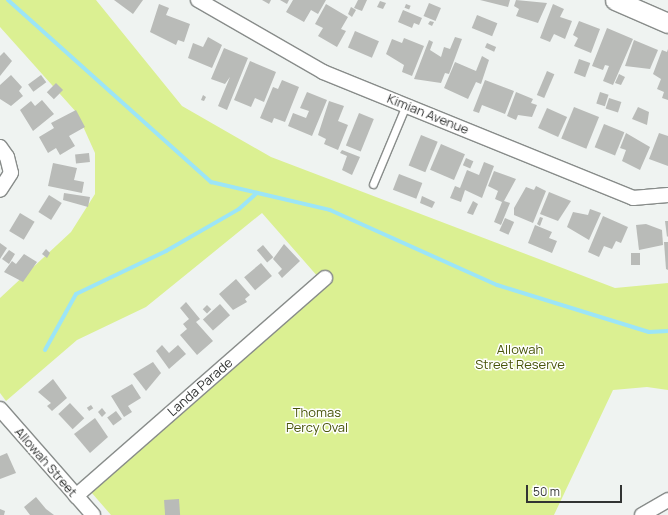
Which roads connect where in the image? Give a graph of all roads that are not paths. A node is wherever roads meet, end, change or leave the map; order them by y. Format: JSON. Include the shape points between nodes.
{"nodes":[{"id":1,"x":198,"y":0,"type":"edge"},
{"id":2,"x":615,"y":0,"type":"edge"},
{"id":3,"x":668,"y":22,"type":"edge"},
{"id":4,"x":406,"y":105,"type":"junction"},
{"id":5,"x":0,"y":147,"type":"edge"},
{"id":6,"x":373,"y":184,"type":"dead end"},
{"id":7,"x":0,"y":190,"type":"edge"},
{"id":8,"x":668,"y":195,"type":"edge"},
{"id":9,"x":325,"y":278,"type":"dead end"},
{"id":10,"x":0,"y":410,"type":"edge"},
{"id":11,"x":76,"y":496,"type":"junction"},
{"id":12,"x":668,"y":500,"type":"edge"},
{"id":13,"x":93,"y":515,"type":"edge"},
{"id":14,"x":642,"y":515,"type":"edge"}],
"edges":[{"from":1,"to":4,"type":"street","name":"Kimian Avenue","via":[[323,72]]},
{"from":2,"to":3,"type":"main road"},
{"from":4,"to":6,"type":"lane"},
{"from":4,"to":8,"type":"street","name":"Kimian Avenue","via":[[633,198]]},
{"from":5,"to":7,"type":"street","via":[[8,157],[11,173]]},
{"from":9,"to":11,"type":"street","name":"Landa Parade"},
{"from":10,"to":11,"type":"street","name":"Allowah Street"},
{"from":11,"to":13,"type":"street","name":"Allowah Street"},
{"from":12,"to":14,"type":"street"}]}
